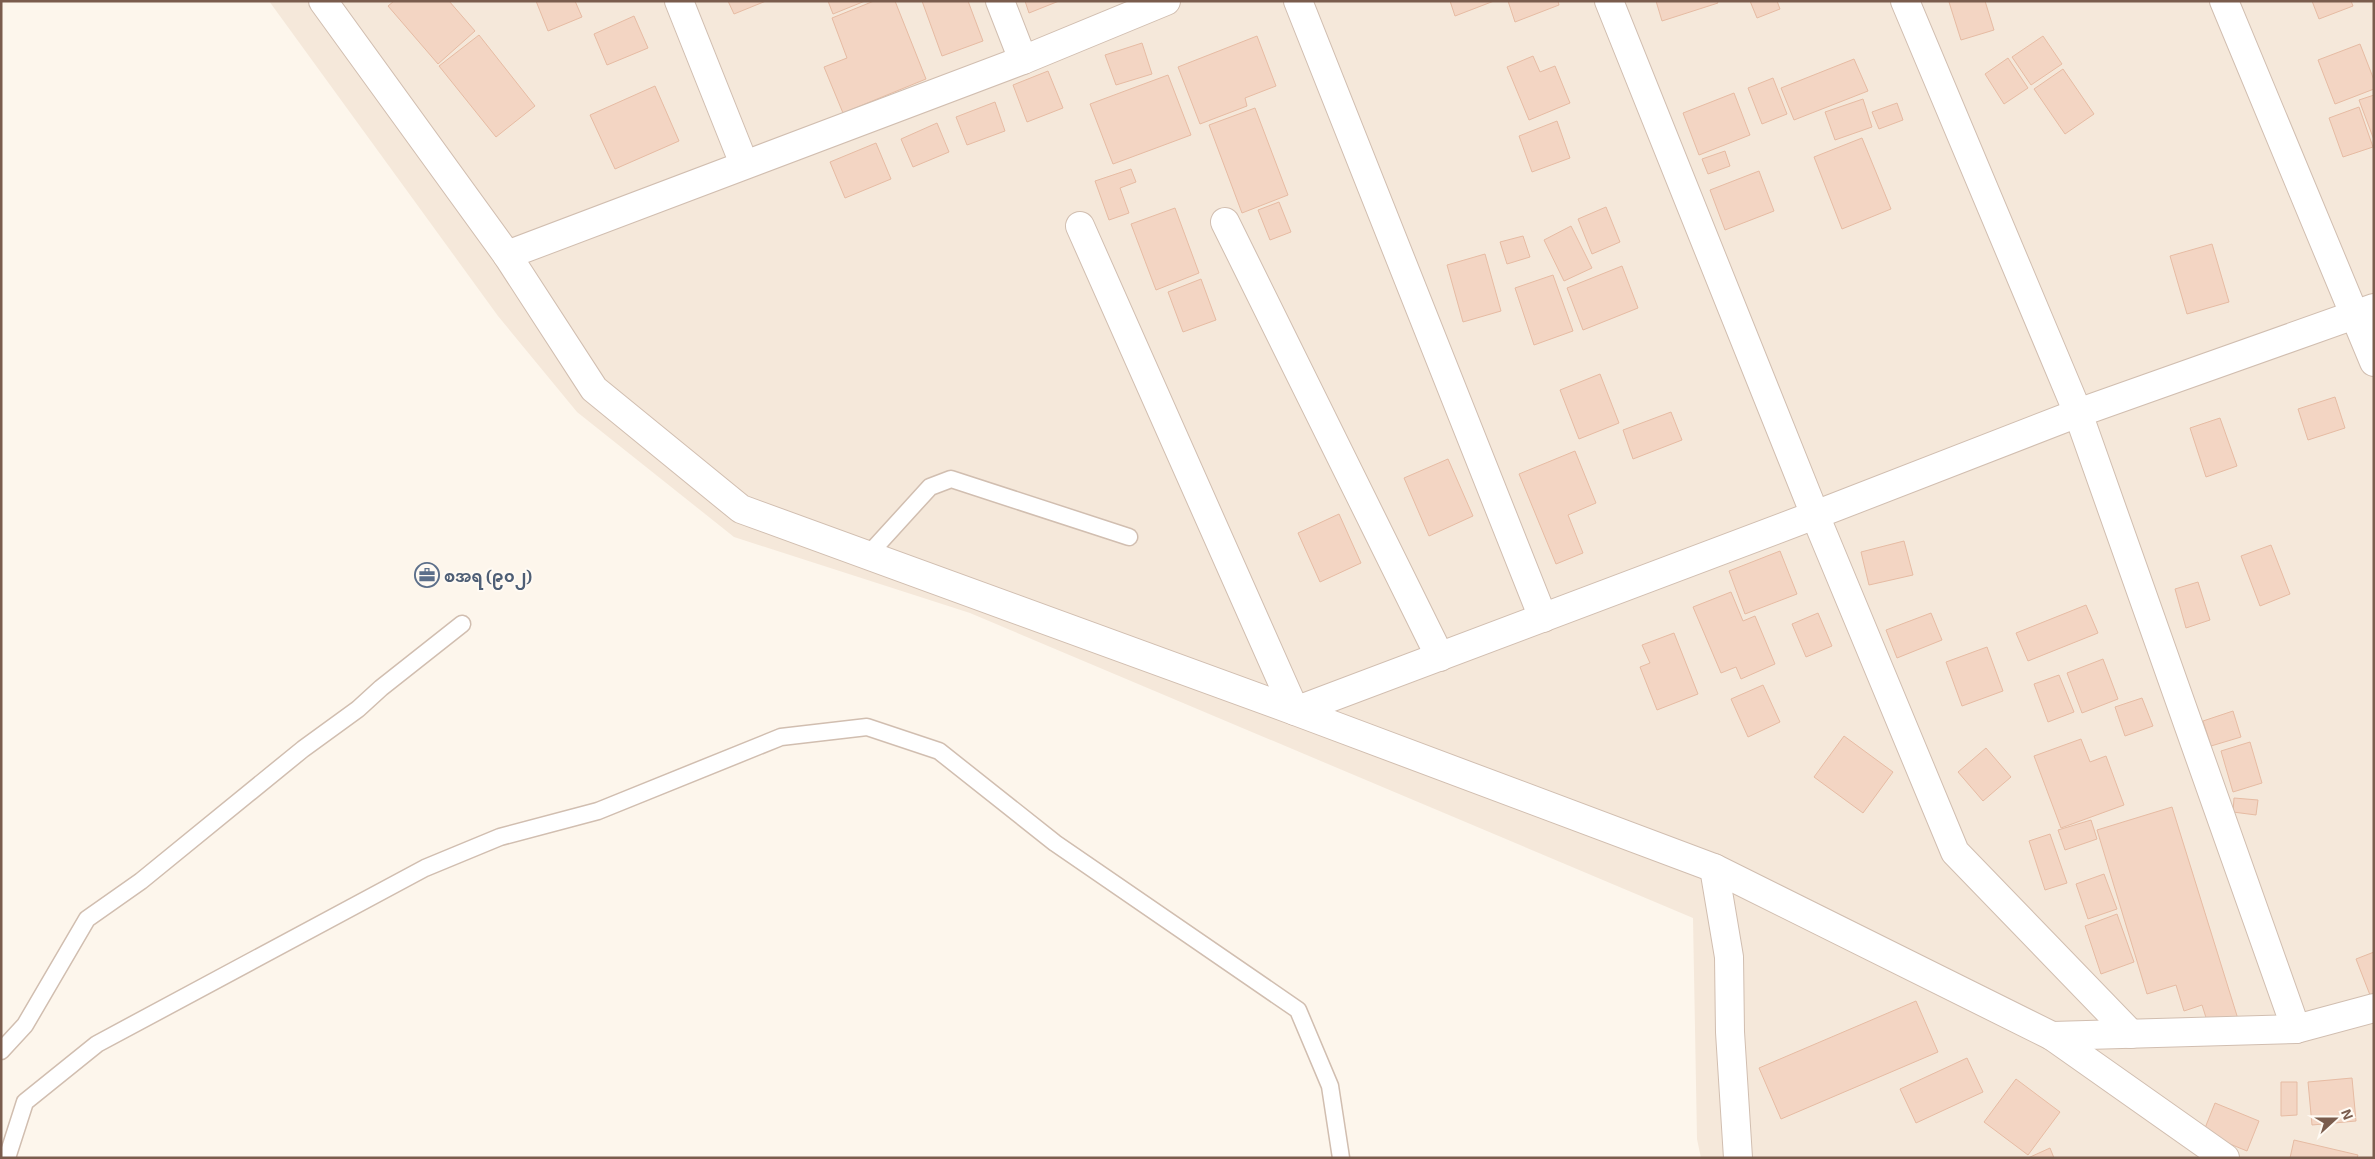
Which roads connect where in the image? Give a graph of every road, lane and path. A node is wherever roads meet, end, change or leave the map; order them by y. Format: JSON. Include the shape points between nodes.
{"nodes":[{"id":1,"x":323,"y":1,"type":"edge"},
{"id":2,"x":680,"y":1,"type":"edge"},
{"id":3,"x":1000,"y":1,"type":"edge"},
{"id":4,"x":1166,"y":1,"type":"edge"},
{"id":5,"x":1298,"y":1,"type":"edge"},
{"id":6,"x":1609,"y":1,"type":"edge"},
{"id":7,"x":1905,"y":1,"type":"edge"},
{"id":8,"x":2224,"y":1,"type":"edge"},
{"id":9,"x":1023,"y":60,"type":"junction"},
{"id":10,"x":744,"y":164,"type":"junction"},
{"id":11,"x":1226,"y":222,"type":"dead end"},
{"id":12,"x":1080,"y":226,"type":"dead end"},
{"id":13,"x":507,"y":255,"type":"junction"},
{"id":14,"x":2364,"y":312,"type":"edge"},
{"id":15,"x":2374,"y":362,"type":"edge"},
{"id":16,"x":2078,"y":413,"type":"junction"},
{"id":17,"x":1815,"y":515,"type":"junction"},
{"id":18,"x":1129,"y":537,"type":"dead end"},
{"id":19,"x":868,"y":555,"type":"junction"},
{"id":20,"x":1543,"y":618,"type":"junction"},
{"id":21,"x":462,"y":624,"type":"dead end"},
{"id":22,"x":1440,"y":657,"type":"junction"},
{"id":23,"x":1295,"y":712,"type":"junction"},
{"id":24,"x":1714,"y":868,"type":"junction"},
{"id":25,"x":2374,"y":1008,"type":"edge"},
{"id":26,"x":2296,"y":1029,"type":"junction"},
{"id":27,"x":2131,"y":1034,"type":"junction"},
{"id":28,"x":2052,"y":1036,"type":"junction"},
{"id":29,"x":1,"y":1050,"type":"edge"},
{"id":30,"x":7,"y":1158,"type":"edge"},
{"id":31,"x":1341,"y":1158,"type":"edge"},
{"id":32,"x":1738,"y":1158,"type":"edge"},
{"id":33,"x":2225,"y":1158,"type":"edge"}],
"edges":[{"from":1,"to":13,"type":"street"},
{"from":2,"to":10,"type":"street"},
{"from":3,"to":9,"type":"street"},
{"from":4,"to":9,"type":"street"},
{"from":5,"to":20,"type":"street"},
{"from":6,"to":17,"type":"street"},
{"from":7,"to":16,"type":"street"},
{"from":8,"to":14,"type":"street"},
{"from":9,"to":10,"type":"street"},
{"from":10,"to":13,"type":"street"},
{"from":11,"to":22,"type":"street"},
{"from":12,"to":23,"type":"street"},
{"from":13,"to":19,"type":"street","via":[[594,389],[741,509]]},
{"from":14,"to":15,"type":"street"},
{"from":14,"to":16,"type":"street"},
{"from":16,"to":17,"type":"street"},
{"from":16,"to":26,"type":"street"},
{"from":17,"to":20,"type":"street"},
{"from":17,"to":27,"type":"street","via":[[1955,852]]},
{"from":18,"to":19,"type":"lane","via":[[951,479],[930,487]]},
{"from":19,"to":23,"type":"street"},
{"from":20,"to":22,"type":"street"},
{"from":21,"to":29,"type":"lane","via":[[141,881],[86,919],[25,1024]]},
{"from":22,"to":23,"type":"street"},
{"from":23,"to":24,"type":"street"},
{"from":24,"to":28,"type":"street"},
{"from":24,"to":32,"type":"street","via":[[1730,957],[1730,1032]]},
{"from":25,"to":26,"type":"street"},
{"from":26,"to":27,"type":"street"},
{"from":27,"to":28,"type":"street"},
{"from":28,"to":33,"type":"street"},
{"from":30,"to":31,"type":"lane","via":[[25,1102],[97,1044],[425,868],[500,837],[598,811],[781,737],[867,727],[939,751],[1055,843],[1298,1010],[1330,1086]]}]}
